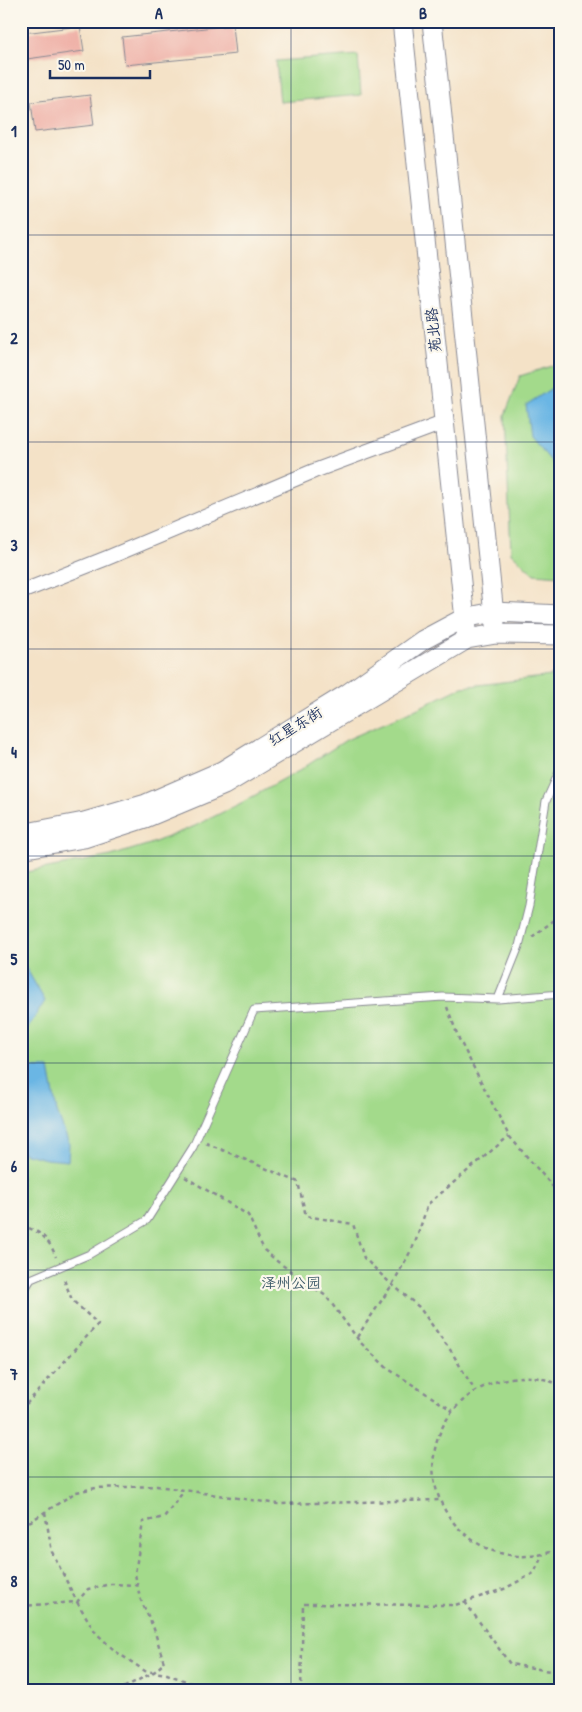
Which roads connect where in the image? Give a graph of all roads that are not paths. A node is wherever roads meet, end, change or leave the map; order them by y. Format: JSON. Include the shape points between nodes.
{"nodes":[{"id":1,"x":402,"y":21,"type":"edge"},
{"id":2,"x":432,"y":21,"type":"edge"},
{"id":3,"x":443,"y":423,"type":"junction"},
{"id":4,"x":21,"y":592,"type":"edge"},
{"id":5,"x":494,"y":612,"type":"junction"},
{"id":6,"x":561,"y":615,"type":"edge"},
{"id":7,"x":464,"y":618,"type":"junction"},
{"id":8,"x":496,"y":634,"type":"junction"},
{"id":9,"x":561,"y":635,"type":"edge"},
{"id":10,"x":467,"y":639,"type":"junction"},
{"id":11,"x":561,"y":768,"type":"edge"},
{"id":12,"x":21,"y":834,"type":"edge"},
{"id":13,"x":21,"y":849,"type":"edge"},
{"id":14,"x":561,"y":994,"type":"edge"},
{"id":15,"x":498,"y":999,"type":"junction"},
{"id":16,"x":21,"y":1295,"type":"edge"}],
"edges":[{"from":1,"to":3,"type":"main road","name":"苑北路"},
{"from":2,"to":5,"type":"main road","name":"苑北路"},
{"from":3,"to":4,"type":"street","via":[[314,471]]},
{"from":3,"to":7,"type":"main road","name":"苑北路"},
{"from":5,"to":6,"type":"main road","name":"红星东街"},
{"from":5,"to":7,"type":"main road","name":"红星东街"},
{"from":5,"to":8,"type":"main road","name":"苑北路"},
{"from":7,"to":10,"type":"main road","name":"苑北路"},
{"from":7,"to":12,"type":"main road","name":"红星东街","via":[[423,640],[347,694],[222,771],[146,804],[84,822]]},
{"from":8,"to":9,"type":"main road","name":"红星东街"},
{"from":8,"to":10,"type":"main road","name":"红星东街"},
{"from":10,"to":13,"type":"main road","name":"红星东街","via":[[224,785],[145,818],[93,835]]},
{"from":11,"to":15,"type":"lane","via":[[546,801],[529,906],[519,946]]},
{"from":14,"to":15,"type":"lane"},
{"from":15,"to":16,"type":"lane","via":[[443,996],[254,1010],[196,1139],[147,1220],[90,1254],[31,1279]]}]}
